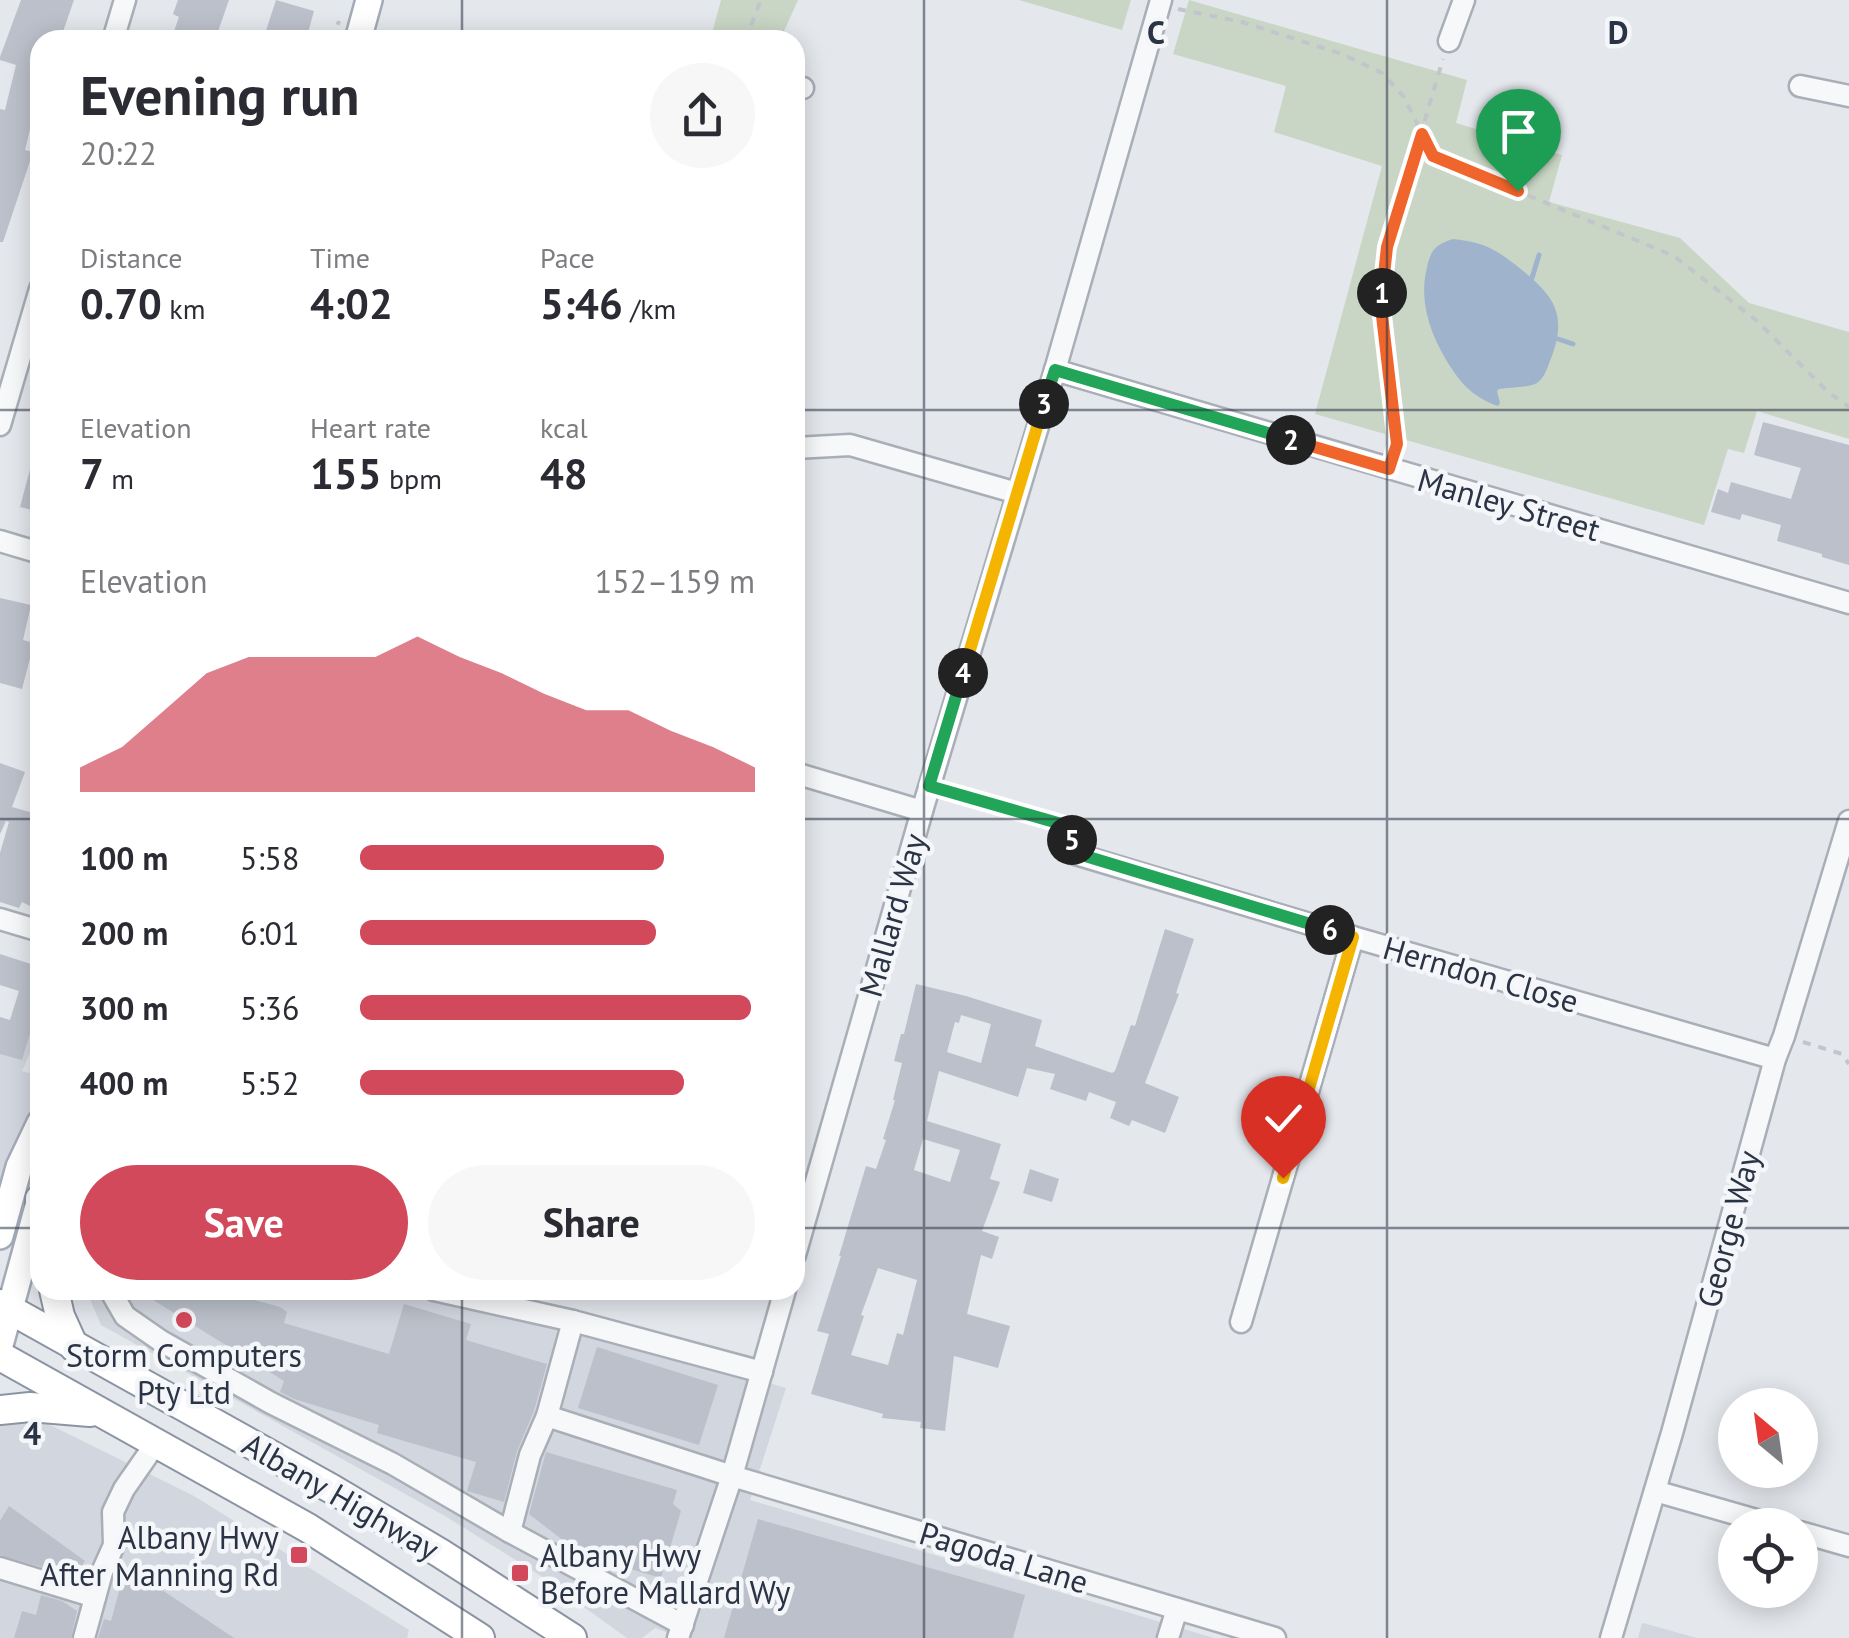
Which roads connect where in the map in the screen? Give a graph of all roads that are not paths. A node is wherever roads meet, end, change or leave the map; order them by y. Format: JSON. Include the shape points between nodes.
{"nodes":[{"id":1,"x":125,"y":0,"type":"edge"},
{"id":2,"x":370,"y":0,"type":"edge"},
{"id":3,"x":1464,"y":0,"type":"edge"},
{"id":4,"x":1160,"y":3,"type":"edge"},
{"id":5,"x":116,"y":30,"type":"edge"},
{"id":6,"x":361,"y":30,"type":"edge"},
{"id":7,"x":1449,"y":41,"type":"road end"},
{"id":8,"x":1800,"y":86,"type":"dead end"},
{"id":9,"x":1849,"y":96,"type":"edge"},
{"id":10,"x":30,"y":323,"type":"edge"},
{"id":11,"x":1055,"y":370,"type":"junction"},
{"id":12,"x":0,"y":425,"type":"edge"},
{"id":13,"x":805,"y":447,"type":"edge"},
{"id":14,"x":1017,"y":493,"type":"junction"},
{"id":15,"x":0,"y":541,"type":"edge"},
{"id":16,"x":30,"y":550,"type":"edge"},
{"id":17,"x":1849,"y":603,"type":"edge"},
{"id":18,"x":805,"y":777,"type":"edge"},
{"id":19,"x":922,"y":811,"type":"junction"},
{"id":20,"x":1849,"y":821,"type":"edge"},
{"id":21,"x":1072,"y":852,"type":"road end"},
{"id":22,"x":0,"y":920,"type":"edge"},
{"id":23,"x":30,"y":928,"type":"edge"},
{"id":24,"x":1353,"y":937,"type":"junction"},
{"id":25,"x":1775,"y":1060,"type":"junction"},
{"id":26,"x":30,"y":1143,"type":"edge"},
{"id":27,"x":805,"y":1220,"type":"edge"},
{"id":28,"x":30,"y":1230,"type":"edge"},
{"id":29,"x":0,"y":1236,"type":"edge"},
{"id":30,"x":56,"y":1300,"type":"edge"},
{"id":31,"x":116,"y":1300,"type":"edge"},
{"id":32,"x":479,"y":1300,"type":"edge"},
{"id":33,"x":782,"y":1300,"type":"edge"},
{"id":34,"x":5,"y":1306,"type":"edge"},
{"id":35,"x":573,"y":1321,"type":"junction"},
{"id":36,"x":1240,"y":1322,"type":"dead end"},
{"id":37,"x":0,"y":1345,"type":"edge"},
{"id":38,"x":74,"y":1347,"type":"junction"},
{"id":39,"x":0,"y":1356,"type":"edge"},
{"id":40,"x":762,"y":1372,"type":"junction"},
{"id":41,"x":0,"y":1410,"type":"edge"},
{"id":42,"x":101,"y":1413,"type":"junction"},
{"id":43,"x":546,"y":1416,"type":"junction"},
{"id":44,"x":156,"y":1444,"type":"junction"},
{"id":45,"x":732,"y":1476,"type":"junction"},
{"id":46,"x":1655,"y":1491,"type":"junction"},
{"id":47,"x":1718,"y":1509,"type":"edge"},
{"id":48,"x":510,"y":1532,"type":"junction"},
{"id":49,"x":1818,"y":1537,"type":"edge"},
{"id":50,"x":1849,"y":1546,"type":"edge"},
{"id":51,"x":0,"y":1568,"type":"edge"},
{"id":52,"x":95,"y":1597,"type":"junction"},
{"id":53,"x":1177,"y":1609,"type":"junction"},
{"id":54,"x":680,"y":1632,"type":"edge"},
{"id":55,"x":84,"y":1638,"type":"edge"},
{"id":56,"x":480,"y":1638,"type":"edge"},
{"id":57,"x":572,"y":1638,"type":"edge"},
{"id":58,"x":1168,"y":1638,"type":"edge"},
{"id":59,"x":1276,"y":1638,"type":"edge"},
{"id":60,"x":1611,"y":1638,"type":"edge"}],
"edges":[{"from":1,"to":5,"type":"street"},
{"from":2,"to":6,"type":"main road"},
{"from":3,"to":7,"type":"street"},
{"from":4,"to":11,"type":"street","name":"Mallard Way"},
{"from":8,"to":9,"type":"street"},
{"from":10,"to":12,"type":"street"},
{"from":11,"to":14,"type":"street","name":"Mallard Way"},
{"from":11,"to":17,"type":"street","name":"Manley Street"},
{"from":13,"to":14,"type":"street","via":[[850,445]]},
{"from":14,"to":19,"type":"street","name":"Mallard Way"},
{"from":15,"to":16,"type":"street"},
{"from":18,"to":19,"type":"street"},
{"from":19,"to":27,"type":"street","name":"Mallard Way"},
{"from":20,"to":25,"type":"street","name":"George Way"},
{"from":21,"to":24,"type":"street","name":"Herndon Close"},
{"from":22,"to":23,"type":"street"},
{"from":24,"to":25,"type":"street","name":"Herndon Close"},
{"from":24,"to":36,"type":"street"},
{"from":25,"to":46,"type":"street","name":"George Way"},
{"from":26,"to":29,"type":"main road"},
{"from":28,"to":34,"type":"main road"},
{"from":30,"to":38,"type":"highway"},
{"from":31,"to":48,"type":"street","via":[[125,1316],[161,1341]]},
{"from":32,"to":35,"type":"street"},
{"from":33,"to":40,"type":"street"},
{"from":34,"to":37,"type":"main road"},
{"from":34,"to":38,"type":"highway","name":"Albany Highway"},
{"from":35,"to":40,"type":"street"},
{"from":35,"to":43,"type":"street"},
{"from":38,"to":57,"type":"highway","name":"Albany Highway","via":[[332,1489]]},
{"from":39,"to":42,"type":"highway","name":"Albany Highway"},
{"from":40,"to":45,"type":"street"},
{"from":41,"to":42,"type":"highway"},
{"from":42,"to":44,"type":"highway","name":"Albany Highway"},
{"from":43,"to":45,"type":"street","name":"Pagoda Lane"},
{"from":43,"to":48,"type":"street"},
{"from":44,"to":52,"type":"street","via":[[112,1512],[114,1545]]},
{"from":44,"to":56,"type":"highway","name":"Albany Highway","via":[[308,1528]]},
{"from":45,"to":53,"type":"street","name":"Pagoda Lane"},
{"from":45,"to":54,"type":"street"},
{"from":46,"to":47,"type":"street"},
{"from":46,"to":60,"type":"street","name":"George Way"},
{"from":48,"to":54,"type":"street"},
{"from":49,"to":50,"type":"street"},
{"from":51,"to":52,"type":"street"},
{"from":52,"to":55,"type":"street"},
{"from":53,"to":58,"type":"street"},
{"from":53,"to":59,"type":"street","name":"Pagoda Lane"}]}
